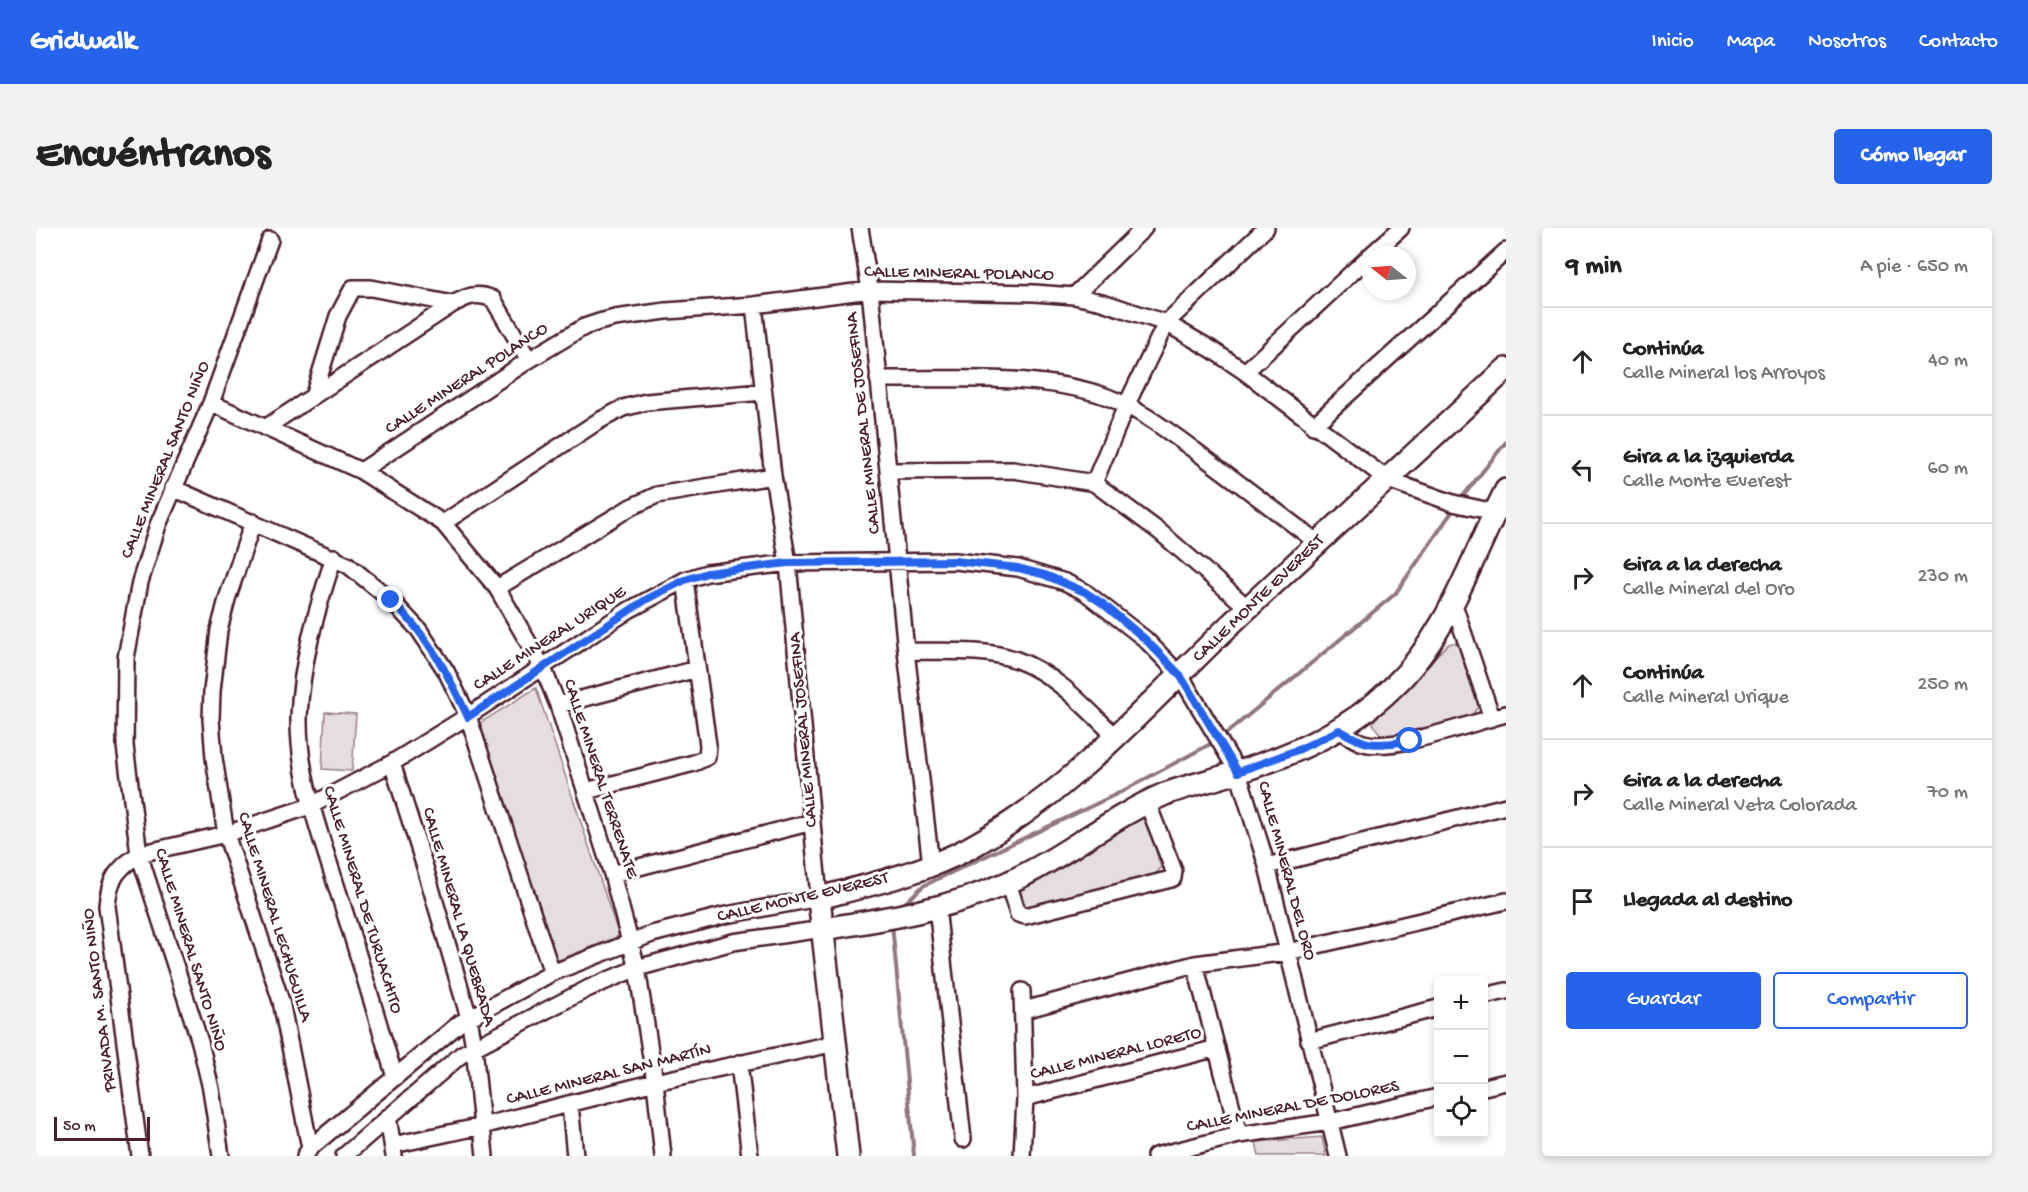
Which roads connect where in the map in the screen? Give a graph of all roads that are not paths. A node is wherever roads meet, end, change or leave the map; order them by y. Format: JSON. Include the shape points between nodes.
{"nodes":[{"id":1,"x":860,"y":228,"type":"edge"},
{"id":2,"x":1144,"y":228,"type":"edge"},
{"id":3,"x":1266,"y":228,"type":"edge"},
{"id":4,"x":1401,"y":228,"type":"edge"},
{"id":5,"x":270,"y":240,"type":"dead end"},
{"id":6,"x":1381,"y":246,"type":"edge"},
{"id":7,"x":1506,"y":251,"type":"edge"},
{"id":8,"x":1362,"y":263,"type":"edge"},
{"id":9,"x":870,"y":290,"type":"junction"},
{"id":10,"x":1074,"y":296,"type":"junction"},
{"id":11,"x":453,"y":304,"type":"junction"},
{"id":12,"x":754,"y":305,"type":"junction"},
{"id":13,"x":1166,"y":323,"type":"junction"},
{"id":14,"x":529,"y":360,"type":"junction"},
{"id":15,"x":1506,"y":369,"type":"edge"},
{"id":16,"x":1245,"y":372,"type":"junction"},
{"id":17,"x":878,"y":379,"type":"junction"},
{"id":18,"x":764,"y":392,"type":"junction"},
{"id":19,"x":314,"y":394,"type":"junction"},
{"id":20,"x":211,"y":403,"type":"junction"},
{"id":21,"x":1126,"y":406,"type":"junction"},
{"id":22,"x":1313,"y":426,"type":"junction"},
{"id":23,"x":265,"y":428,"type":"junction"},
{"id":24,"x":362,"y":471,"type":"junction"},
{"id":25,"x":889,"y":471,"type":"junction"},
{"id":26,"x":773,"y":476,"type":"junction"},
{"id":27,"x":1388,"y":480,"type":"junction"},
{"id":28,"x":1094,"y":483,"type":"junction"},
{"id":29,"x":173,"y":488,"type":"junction"},
{"id":30,"x":1506,"y":489,"type":"edge"},
{"id":31,"x":1500,"y":512,"type":"edge"},
{"id":32,"x":253,"y":522,"type":"junction"},
{"id":33,"x":443,"y":523,"type":"junction"},
{"id":34,"x":1318,"y":543,"type":"junction"},
{"id":35,"x":334,"y":557,"type":"junction"},
{"id":36,"x":897,"y":562,"type":"junction"},
{"id":37,"x":788,"y":563,"type":"junction"},
{"id":38,"x":685,"y":580,"type":"junction"},
{"id":39,"x":497,"y":588,"type":"junction"},
{"id":40,"x":1453,"y":602,"type":"junction"},
{"id":41,"x":1248,"y":608,"type":"junction"},
{"id":42,"x":906,"y":651,"type":"junction"},
{"id":43,"x":543,"y":668,"type":"junction"},
{"id":44,"x":697,"y":669,"type":"junction"},
{"id":45,"x":1180,"y":675,"type":"junction"},
{"id":46,"x":558,"y":705,"type":"junction"},
{"id":47,"x":1499,"y":716,"type":"edge"},
{"id":48,"x":468,"y":717,"type":"junction"},
{"id":49,"x":1339,"y":730,"type":"junction"},
{"id":50,"x":1116,"y":737,"type":"junction"},
{"id":51,"x":392,"y":763,"type":"junction"},
{"id":52,"x":1238,"y":772,"type":"junction"},
{"id":53,"x":586,"y":791,"type":"junction"},
{"id":54,"x":1147,"y":802,"type":"junction"},
{"id":55,"x":310,"y":806,"type":"junction"},
{"id":56,"x":1506,"y":806,"type":"edge"},
{"id":57,"x":812,"y":822,"type":"junction"},
{"id":58,"x":226,"y":834,"type":"junction"},
{"id":59,"x":139,"y":854,"type":"junction"},
{"id":60,"x":931,"y":865,"type":"junction"},
{"id":61,"x":1267,"y":866,"type":"junction"},
{"id":62,"x":612,"y":874,"type":"junction"},
{"id":63,"x":114,"y":876,"type":"joint"},
{"id":64,"x":1008,"y":883,"type":"junction"},
{"id":65,"x":819,"y":898,"type":"junction"},
{"id":66,"x":1506,"y":901,"type":"edge"},
{"id":67,"x":937,"y":908,"type":"junction"},
{"id":68,"x":823,"y":928,"type":"junction"},
{"id":69,"x":631,"y":942,"type":"junction"},
{"id":70,"x":1288,"y":952,"type":"junction"},
{"id":71,"x":1195,"y":964,"type":"junction"},
{"id":72,"x":637,"y":968,"type":"junction"},
{"id":73,"x":552,"y":973,"type":"junction"},
{"id":74,"x":1022,"y":991,"type":"dead end"},
{"id":75,"x":1506,"y":991,"type":"edge"},
{"id":76,"x":1488,"y":995,"type":"edge"},
{"id":77,"x":1434,"y":1009,"type":"edge"},
{"id":78,"x":1024,"y":1010,"type":"junction"},
{"id":79,"x":469,"y":1018,"type":"junction"},
{"id":80,"x":1309,"y":1041,"type":"junction"},
{"id":81,"x":836,"y":1043,"type":"junction"},
{"id":82,"x":474,"y":1047,"type":"junction"},
{"id":83,"x":1217,"y":1048,"type":"junction"},
{"id":84,"x":739,"y":1063,"type":"junction"},
{"id":85,"x":395,"y":1077,"type":"junction"},
{"id":86,"x":655,"y":1082,"type":"junction"},
{"id":87,"x":1506,"y":1082,"type":"edge"},
{"id":88,"x":1488,"y":1086,"type":"edge"},
{"id":89,"x":1025,"y":1098,"type":"junction"},
{"id":90,"x":1434,"y":1098,"type":"edge"},
{"id":91,"x":570,"y":1104,"type":"junction"},
{"id":92,"x":388,"y":1117,"type":"junction"},
{"id":93,"x":1330,"y":1122,"type":"junction"},
{"id":94,"x":482,"y":1126,"type":"junction"},
{"id":95,"x":1239,"y":1135,"type":"junction"},
{"id":96,"x":963,"y":1139,"type":"dead end"},
{"id":97,"x":393,"y":1150,"type":"edge"},
{"id":98,"x":307,"y":1152,"type":"edge"},
{"id":99,"x":1171,"y":1154,"type":"edge"},
{"id":100,"x":140,"y":1156,"type":"edge"},
{"id":101,"x":221,"y":1156,"type":"edge"},
{"id":102,"x":344,"y":1156,"type":"edge"},
{"id":103,"x":485,"y":1156,"type":"edge"},
{"id":104,"x":575,"y":1156,"type":"edge"},
{"id":105,"x":663,"y":1156,"type":"edge"},
{"id":106,"x":750,"y":1156,"type":"edge"},
{"id":107,"x":848,"y":1156,"type":"edge"},
{"id":108,"x":1022,"y":1156,"type":"edge"},
{"id":109,"x":1155,"y":1156,"type":"edge"},
{"id":110,"x":1338,"y":1156,"type":"edge"}],
"edges":[{"from":1,"to":9,"type":"street","name":"CALLE MINERAL DE JOSEFINA"},
{"from":2,"to":10,"type":"street"},
{"from":3,"to":13,"type":"street"},
{"from":4,"to":6,"type":"street"},
{"from":5,"to":20,"type":"street","name":"CALLE MINERAL SANTO NIÑO"},
{"from":7,"to":22,"type":"street"},
{"from":8,"to":16,"type":"street"},
{"from":9,"to":10,"type":"street","name":"CALLE MINERAL POLANCO"},
{"from":9,"to":12,"type":"street","name":"CALLE MINERAL POLANCO"},
{"from":9,"to":17,"type":"street","name":"CALLE MINERAL DE JOSEFINA"},
{"from":10,"to":13,"type":"street","name":"CALLE MINERAL POLANCO"},
{"from":11,"to":14,"type":"street","via":[[471,294],[493,299]]},
{"from":11,"to":19,"type":"street"},
{"from":11,"to":19,"type":"street","via":[[353,288],[338,315]]},
{"from":12,"to":14,"type":"street","name":"CALLE MINERAL POLANCO","via":[[615,318],[584,327]]},
{"from":12,"to":18,"type":"street","name":"CALLE MINERAL JOSEFINA"},
{"from":13,"to":16,"type":"street","name":"CALLE MINERAL POLANCO"},
{"from":13,"to":21,"type":"street"},
{"from":14,"to":24,"type":"street","name":"CALLE MINERAL POLANCO"},
{"from":15,"to":27,"type":"street","name":"CALLE MONTE EVEREST"},
{"from":16,"to":22,"type":"street","name":"CALLE MINERAL POLANCO"},
{"from":17,"to":21,"type":"street","via":[[998,380],[1056,385],[1097,393]]},
{"from":17,"to":25,"type":"street","name":"CALLE MINERAL DE JOSEFINA"},
{"from":18,"to":26,"type":"street","name":"CALLE MINERAL JOSEFINA"},
{"from":18,"to":33,"type":"street","via":[[667,399],[623,408]]},
{"from":19,"to":23,"type":"street"},
{"from":20,"to":23,"type":"street","name":"CALLE MINERAL TERRENATE"},
{"from":20,"to":29,"type":"street","name":"CALLE MINERAL SANTO NIÑO"},
{"from":21,"to":28,"type":"street"},
{"from":21,"to":34,"type":"street","via":[[1178,438]]},
{"from":22,"to":27,"type":"street","name":"CALLE MINERAL POLANCO"},
{"from":23,"to":24,"type":"street","name":"CALLE MINERAL TERRENATE"},
{"from":24,"to":33,"type":"street","name":"CALLE MINERAL TERRENATE"},
{"from":25,"to":28,"type":"street","via":[[1013,470]]},
{"from":25,"to":36,"type":"street","name":"CALLE MINERAL DE JOSEFINA"},
{"from":26,"to":37,"type":"street","name":"CALLE MINERAL JOSEFINA"},
{"from":26,"to":39,"type":"street","via":[[657,495]]},
{"from":27,"to":31,"type":"street","name":"CALLE MINERAL POLANCO","via":[[1457,504]]},
{"from":27,"to":34,"type":"street","name":"CALLE MONTE EVEREST"},
{"from":28,"to":41,"type":"street","via":[[1160,532]]},
{"from":29,"to":32,"type":"street"},
{"from":29,"to":59,"type":"street","name":"CALLE MINERAL SANTO NIÑO","via":[[140,582],[126,658],[125,746]]},
{"from":30,"to":31,"type":"street","name":"CALLE MONTE EVEREST"},
{"from":31,"to":40,"type":"street","name":"CALLE MONTE EVEREST"},
{"from":32,"to":35,"type":"street"},
{"from":32,"to":58,"type":"street","name":"CALLE MINERAL LECHUGUILLA","via":[[219,630],[212,691],[214,758]]},
{"from":33,"to":39,"type":"street","name":"CALLE MINERAL TERRENATE"},
{"from":34,"to":41,"type":"street","name":"CALLE MONTE EVEREST"},
{"from":35,"to":48,"type":"street","via":[[377,587],[419,630],[446,671]]},
{"from":35,"to":55,"type":"street","name":"CALLE MINERAL DE TURUACHITO","via":[[314,621],[300,699],[301,750]]},
{"from":36,"to":37,"type":"street","name":"CALLE MINERAL URIQUE"},
{"from":36,"to":42,"type":"street","name":"CALLE MINERAL DE JOSEFINA"},
{"from":36,"to":45,"type":"street","name":"CALLE MINERAL DEL ORO","via":[[995,565],[1065,582],[1102,603]]},
{"from":37,"to":38,"type":"street","name":"CALLE MINERAL URIQUE","via":[[707,573]]},
{"from":37,"to":57,"type":"street","name":"CALLE MINERAL JOSEFINA"},
{"from":38,"to":43,"type":"street","name":"CALLE MINERAL URIQUE","via":[[629,610]]},
{"from":38,"to":44,"type":"street"},
{"from":39,"to":43,"type":"street","name":"CALLE MINERAL TERRENATE"},
{"from":40,"to":47,"type":"street"},
{"from":40,"to":49,"type":"street","name":"CALLE MONTE EVEREST","via":[[1427,648],[1409,670],[1376,703]]},
{"from":41,"to":45,"type":"street","name":"CALLE MONTE EVEREST"},
{"from":42,"to":50,"type":"street","via":[[969,652],[1017,660],[1074,696]]},
{"from":42,"to":60,"type":"street","name":"CALLE MINERAL DE JOSEFINA"},
{"from":43,"to":46,"type":"street","name":"CALLE MINERAL TERRENATE"},
{"from":43,"to":48,"type":"street","name":"CALLE MINERAL URIQUE"},
{"from":44,"to":46,"type":"street"},
{"from":44,"to":53,"type":"street","via":[[707,757]]},
{"from":45,"to":50,"type":"street","name":"CALLE MONTE EVEREST"},
{"from":45,"to":52,"type":"street","name":"CALLE MINERAL DEL ORO"},
{"from":46,"to":53,"type":"street","name":"CALLE MINERAL TERRENATE"},
{"from":47,"to":49,"type":"street","via":[[1410,741],[1376,745]]},
{"from":48,"to":51,"type":"street","name":"CALLE MINERAL URIQUE"},
{"from":48,"to":73,"type":"street"},
{"from":49,"to":52,"type":"street","name":"CALLE MONTE EVEREST"},
{"from":50,"to":60,"type":"street","name":"CALLE MONTE EVEREST","via":[[1058,790],[1017,819],[968,849]]},
{"from":51,"to":55,"type":"street","name":"CALLE MINERAL URIQUE"},
{"from":51,"to":79,"type":"street","name":"CALLE MINERAL LA QUEBRADA"},
{"from":52,"to":54,"type":"street","name":"CALLE MONTE EVEREST"},
{"from":52,"to":61,"type":"street","name":"CALLE MINERAL DEL ORO"},
{"from":53,"to":62,"type":"street","name":"CALLE MINERAL TERRENATE"},
{"from":54,"to":64,"type":"street","name":"CALLE MONTE EVEREST"},
{"from":54,"to":64,"type":"street","via":[[1173,878],[1020,915]]},
{"from":55,"to":58,"type":"street","name":"CALLE MINERAL URIQUE"},
{"from":55,"to":85,"type":"street","name":"CALLE MINERAL DE TURUACHITO"},
{"from":56,"to":61,"type":"street"},
{"from":57,"to":62,"type":"street"},
{"from":57,"to":65,"type":"street","name":"CALLE MINERAL JOSEFINA"},
{"from":58,"to":59,"type":"street","name":"CALLE MINERAL URIQUE"},
{"from":58,"to":98,"type":"street","name":"CALLE MINERAL LECHUGUILLA","via":[[281,1000]]},
{"from":59,"to":63,"type":"street","name":"CALLE MINERAL URIQUE"},
{"from":59,"to":101,"type":"street","name":"CALLE MINERAL SANTO NIÑO","via":[[200,1042]]},
{"from":60,"to":65,"type":"street","name":"CALLE MONTE EVEREST"},
{"from":61,"to":70,"type":"street","name":"CALLE MINERAL DEL ORO"},
{"from":62,"to":69,"type":"street","name":"CALLE MINERAL TERRENATE"},
{"from":63,"to":100,"type":"street","name":"PRIVADA M. SANTO NIÑO","via":[[107,906]]},
{"from":64,"to":67,"type":"street","name":"CALLE MONTE EVEREST"},
{"from":65,"to":68,"type":"street","name":"CALLE MINERAL JOSEFINA"},
{"from":65,"to":69,"type":"street","name":"CALLE MONTE EVEREST","via":[[726,915]]},
{"from":66,"to":70,"type":"street"},
{"from":67,"to":68,"type":"street","name":"CALLE MONTE EVEREST"},
{"from":67,"to":96,"type":"street"},
{"from":68,"to":72,"type":"street","name":"CALLE MONTE EVEREST","via":[[733,942]]},
{"from":68,"to":81,"type":"street","name":"CALLE MINERAL JOSEFINA"},
{"from":69,"to":72,"type":"street","name":"CALLE MINERAL TERRENATE"},
{"from":69,"to":73,"type":"street","name":"CALLE MONTE EVEREST"},
{"from":70,"to":71,"type":"street"},
{"from":70,"to":80,"type":"street","name":"CALLE MINERAL DEL ORO"},
{"from":71,"to":78,"type":"street"},
{"from":71,"to":83,"type":"street"},
{"from":72,"to":82,"type":"street","name":"CALLE MONTE EVEREST"},
{"from":72,"to":86,"type":"street","name":"CALLE MINERAL TERRENATE"},
{"from":73,"to":79,"type":"street","name":"CALLE MONTE EVEREST"},
{"from":74,"to":78,"type":"street"},
{"from":75,"to":76,"type":"street"},
{"from":77,"to":80,"type":"street"},
{"from":78,"to":89,"type":"street"},
{"from":79,"to":82,"type":"street","name":"CALLE MINERAL LA QUEBRADA"},
{"from":79,"to":85,"type":"street","name":"CALLE MONTE EVEREST"},
{"from":80,"to":93,"type":"street","name":"CALLE MINERAL DEL ORO"},
{"from":81,"to":84,"type":"street","name":"CALLE MINERAL SAN MARTÍN"},
{"from":81,"to":107,"type":"street","name":"CALLE MINERAL JOSEFINA"},
{"from":82,"to":92,"type":"street","name":"CALLE MONTE EVEREST"},
{"from":82,"to":94,"type":"street","name":"CALLE MINERAL LA QUEBRADA"},
{"from":83,"to":89,"type":"street","name":"CALLE MINERAL LORETO"},
{"from":83,"to":95,"type":"street"},
{"from":84,"to":86,"type":"street","name":"CALLE MINERAL SAN MARTÍN"},
{"from":84,"to":106,"type":"street"},
{"from":85,"to":98,"type":"street","name":"CALLE MONTE EVEREST"},
{"from":86,"to":91,"type":"street","name":"CALLE MINERAL SAN MARTÍN"},
{"from":86,"to":105,"type":"street","name":"CALLE MINERAL TERRENATE"},
{"from":87,"to":88,"type":"street"},
{"from":89,"to":108,"type":"street"},
{"from":90,"to":93,"type":"street","name":"CALLE MINERAL DE DOLORES"},
{"from":91,"to":94,"type":"street","name":"CALLE MINERAL SAN MARTÍN"},
{"from":91,"to":104,"type":"street"},
{"from":92,"to":97,"type":"street"},
{"from":92,"to":102,"type":"street","name":"CALLE MONTE EVEREST"},
{"from":93,"to":95,"type":"street","name":"CALLE MINERAL DE DOLORES"},
{"from":93,"to":110,"type":"street","name":"CALLE MINERAL DEL ORO"},
{"from":94,"to":97,"type":"street","name":"CALLE MINERAL SAN MARTÍN"},
{"from":94,"to":103,"type":"street","name":"CALLE MINERAL LA QUEBRADA"},
{"from":95,"to":99,"type":"street","name":"CALLE MINERAL DE DOLORES"},
{"from":99,"to":109,"type":"street","name":"CALLE MINERAL DE DOLORES"}]}
